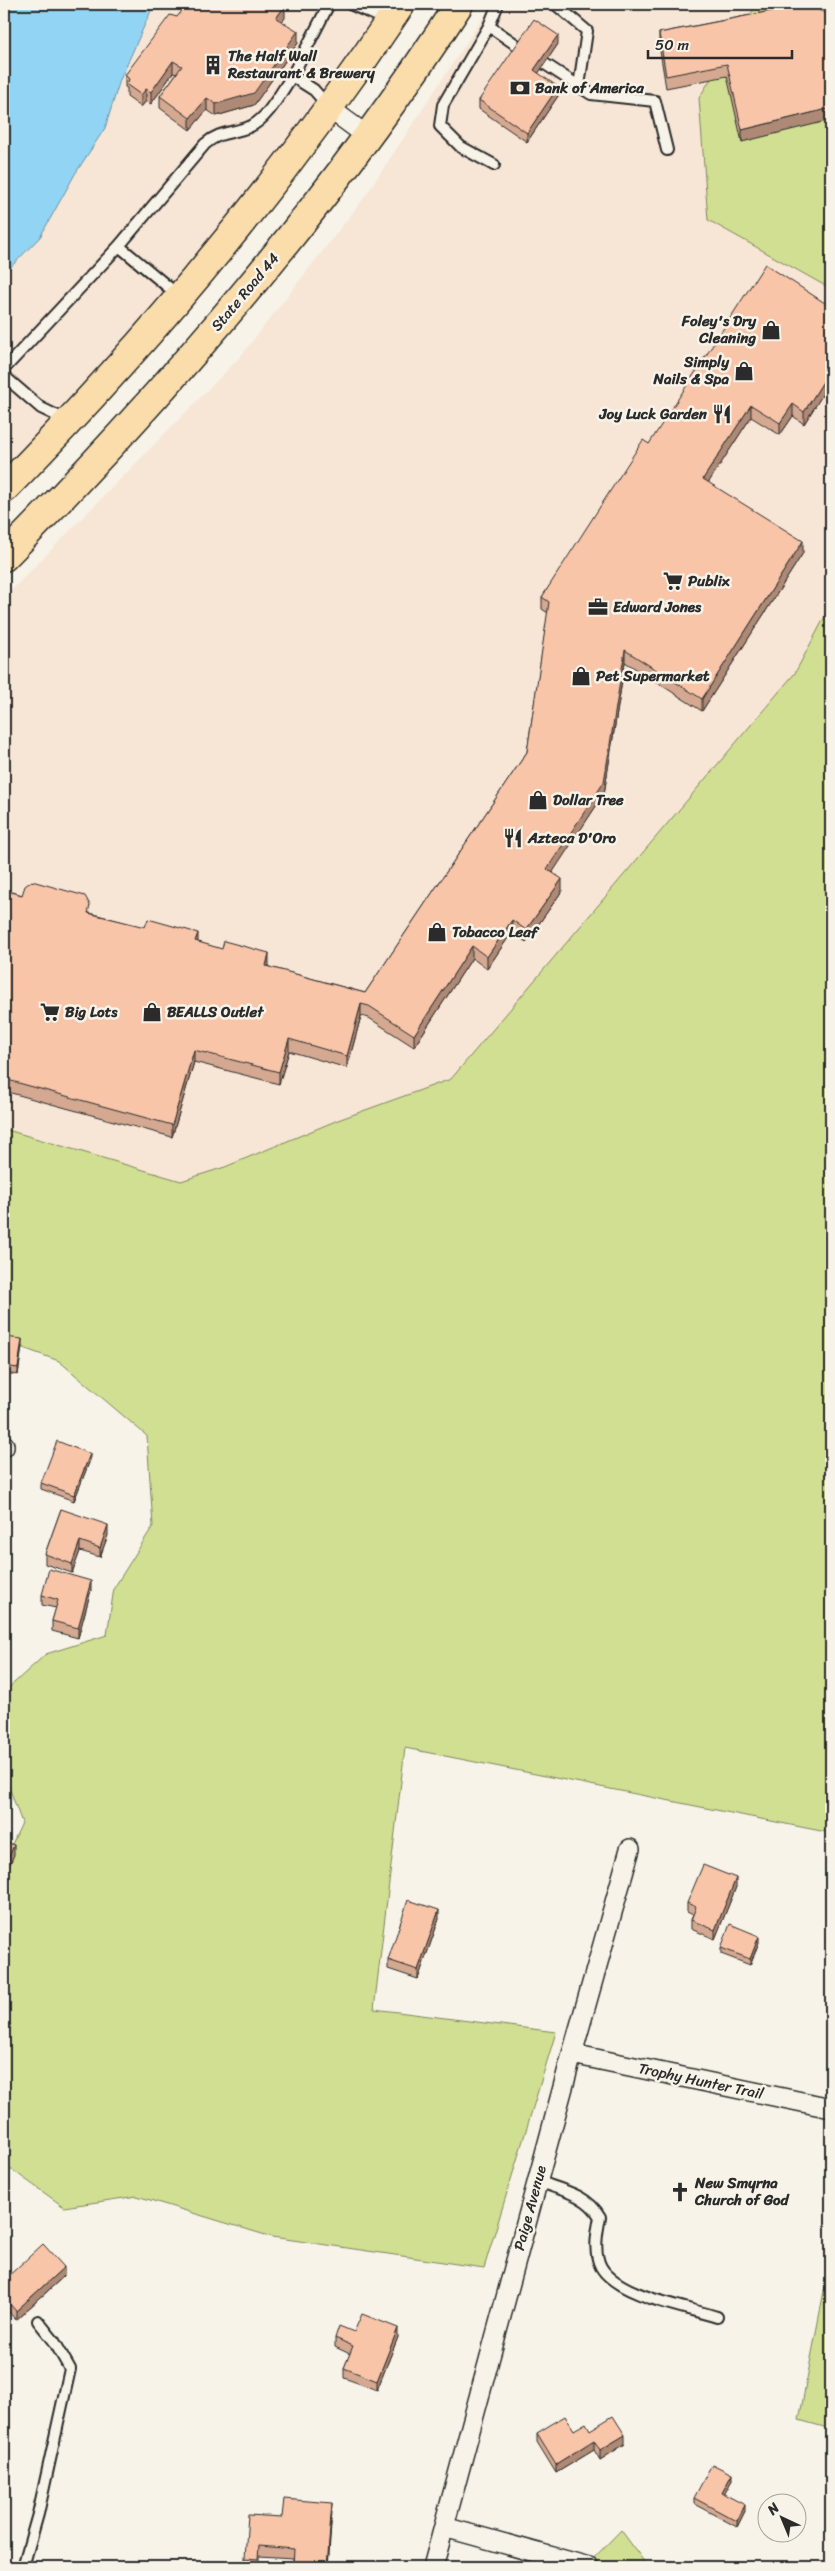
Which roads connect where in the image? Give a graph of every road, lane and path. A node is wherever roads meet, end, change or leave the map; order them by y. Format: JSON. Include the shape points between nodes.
{"nodes":[{"id":1,"x":329,"y":4,"type":"edge"},
{"id":2,"x":350,"y":4,"type":"edge"},
{"id":3,"x":498,"y":4,"type":"edge"},
{"id":4,"x":555,"y":4,"type":"edge"},
{"id":5,"x":458,"y":5,"type":"edge"},
{"id":6,"x":396,"y":12,"type":"edge"},
{"id":7,"x":489,"y":26,"type":"junction"},
{"id":8,"x":521,"y":48,"type":"edge"},
{"id":9,"x":545,"y":64,"type":"edge"},
{"id":10,"x":292,"y":76,"type":"junction"},
{"id":11,"x":579,"y":86,"type":"junction"},
{"id":12,"x":330,"y":108,"type":"junction"},
{"id":13,"x":367,"y":136,"type":"junction"},
{"id":14,"x":667,"y":150,"type":"dead end"},
{"id":15,"x":494,"y":165,"type":"dead end"},
{"id":16,"x":119,"y":246,"type":"junction"},
{"id":17,"x":181,"y":298,"type":"junction"},
{"id":18,"x":4,"y":369,"type":"edge"},
{"id":19,"x":4,"y":376,"type":"edge"},
{"id":20,"x":69,"y":421,"type":"junction"},
{"id":21,"x":4,"y":489,"type":"edge"},
{"id":22,"x":5,"y":553,"type":"edge"},
{"id":23,"x":630,"y":1849,"type":"dead end"},
{"id":24,"x":572,"y":2054,"type":"junction"},
{"id":25,"x":831,"y":2108,"type":"edge"},
{"id":26,"x":537,"y":2181,"type":"junction"},
{"id":27,"x":717,"y":2317,"type":"dead end"},
{"id":28,"x":38,"y":2321,"type":"dead end"},
{"id":29,"x":444,"y":2527,"type":"junction"},
{"id":30,"x":23,"y":2567,"type":"edge"},
{"id":31,"x":433,"y":2567,"type":"edge"},
{"id":32,"x":589,"y":2567,"type":"edge"}],
"edges":[{"from":1,"to":10,"type":"lane"},
{"from":2,"to":6,"type":"lane"},
{"from":3,"to":7,"type":"lane"},
{"from":4,"to":11,"type":"lane","via":[[587,31]]},
{"from":5,"to":13,"type":"main road","name":"State Road 44"},
{"from":6,"to":12,"type":"main road"},
{"from":7,"to":8,"type":"lane"},
{"from":7,"to":15,"type":"lane","via":[[443,105],[440,126],[461,147]]},
{"from":9,"to":11,"type":"lane"},
{"from":10,"to":12,"type":"lane","via":[[314,90]]},
{"from":10,"to":16,"type":"lane","via":[[266,114],[250,126],[216,135],[205,144]]},
{"from":11,"to":14,"type":"lane","via":[[591,94],[655,101]]},
{"from":12,"to":13,"type":"street"},
{"from":12,"to":17,"type":"main road"},
{"from":13,"to":22,"type":"main road","name":"State Road 44","via":[[282,248],[195,352],[104,452]]},
{"from":16,"to":17,"type":"lane"},
{"from":16,"to":18,"type":"lane"},
{"from":17,"to":20,"type":"main road"},
{"from":19,"to":20,"type":"lane","via":[[41,408]]},
{"from":20,"to":21,"type":"main road"},
{"from":23,"to":24,"type":"street","name":"Paige Avenue"},
{"from":24,"to":25,"type":"street","name":"Trophy Hunter Trail"},
{"from":24,"to":26,"type":"street","name":"Paige Avenue"},
{"from":26,"to":27,"type":"lane","via":[[584,2198],[595,2209],[600,2217],[597,2251],[600,2265],[608,2277],[627,2289]]},
{"from":26,"to":29,"type":"street","name":"Paige Avenue"},
{"from":28,"to":30,"type":"lane","via":[[70,2369]]},
{"from":29,"to":31,"type":"street","name":"Paige Avenue"},
{"from":29,"to":32,"type":"street"}]}
